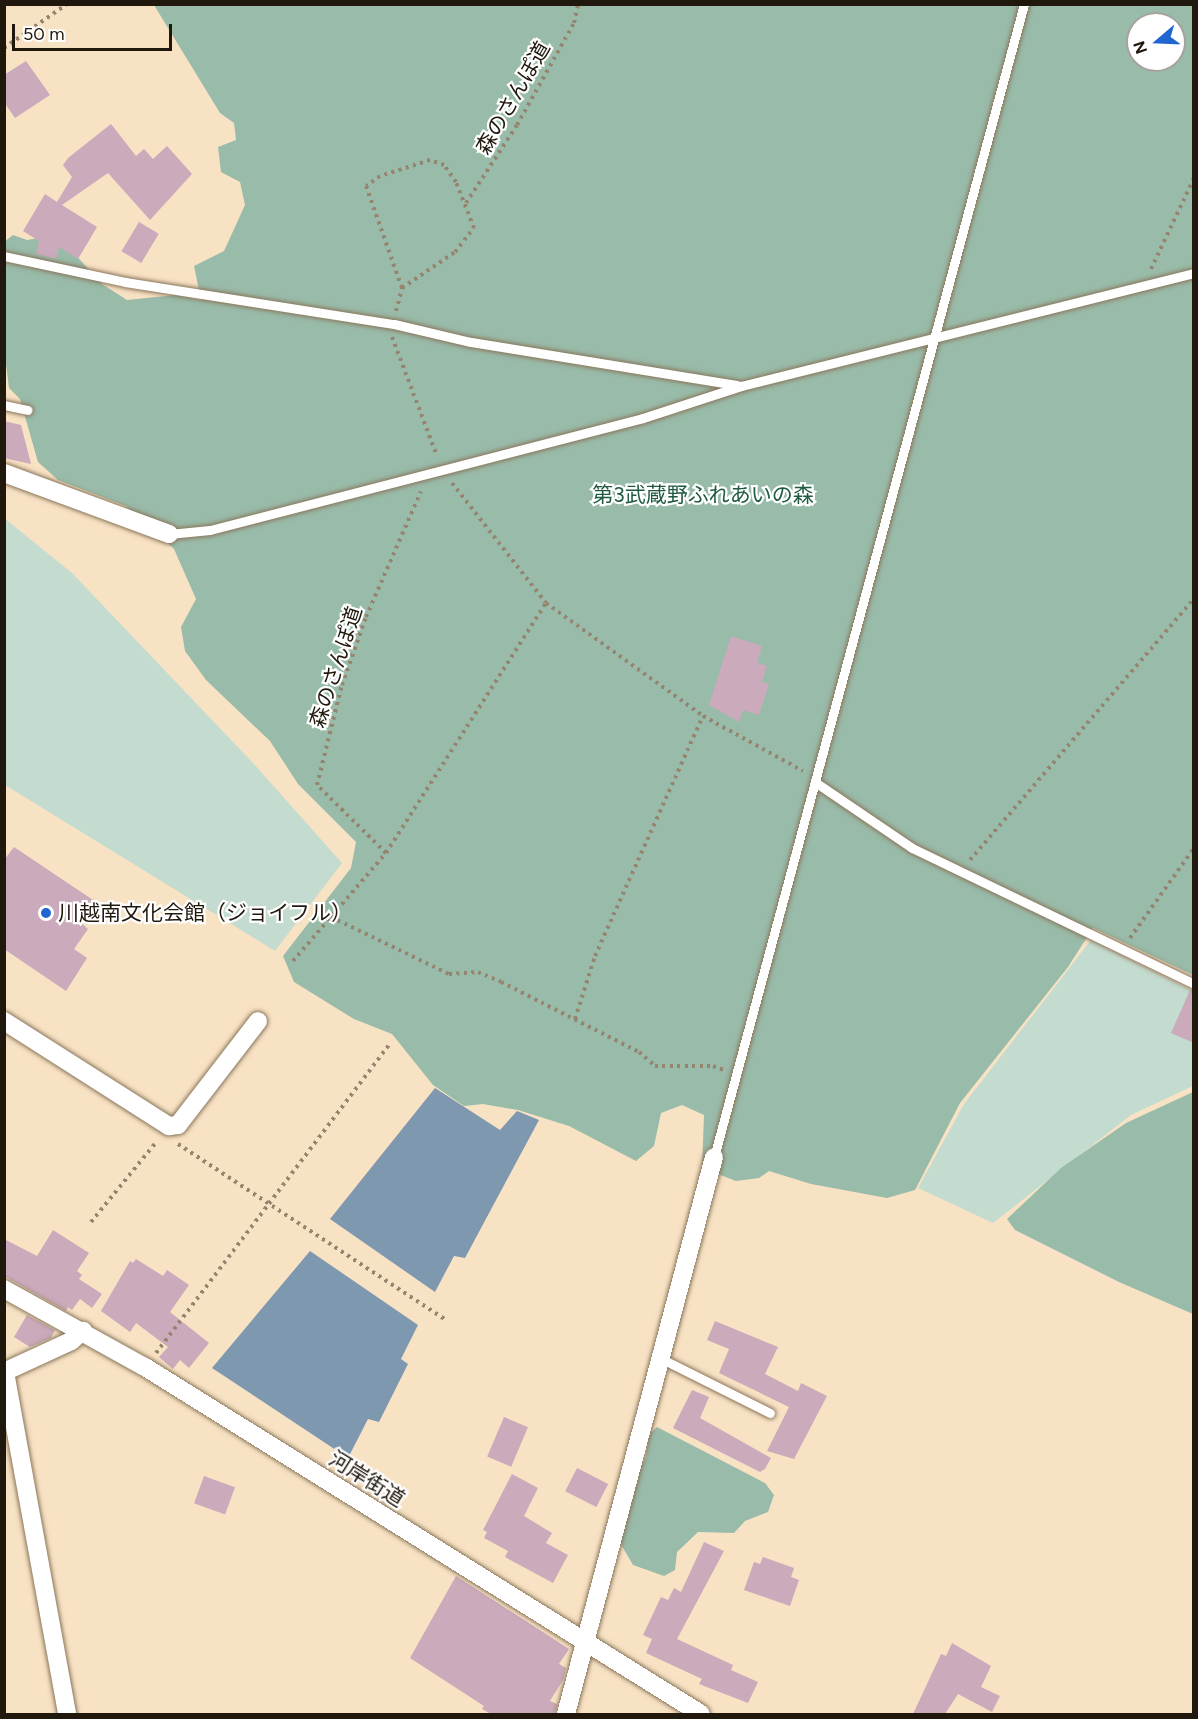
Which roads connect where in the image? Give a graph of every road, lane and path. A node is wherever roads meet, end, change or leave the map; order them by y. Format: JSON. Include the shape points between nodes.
{"nodes":[{"id":1,"x":68,"y":4,"type":"edge"},
{"id":2,"x":578,"y":4,"type":"edge"},
{"id":3,"x":1024,"y":4,"type":"edge"},
{"id":4,"x":4,"y":48,"type":"edge"},
{"id":5,"x":1194,"y":178,"type":"edge"},
{"id":6,"x":466,"y":203,"type":"junction"},
{"id":7,"x":4,"y":256,"type":"edge"},
{"id":8,"x":1194,"y":273,"type":"edge"},
{"id":9,"x":1144,"y":285,"type":"junction"},
{"id":10,"x":402,"y":288,"type":"junction"},
{"id":11,"x":391,"y":324,"type":"junction"},
{"id":12,"x":935,"y":338,"type":"junction"},
{"id":13,"x":741,"y":386,"type":"junction"},
{"id":14,"x":4,"y":405,"type":"edge"},
{"id":15,"x":27,"y":410,"type":"dead end"},
{"id":16,"x":441,"y":468,"type":"junction"},
{"id":17,"x":429,"y":471,"type":"junction"},
{"id":18,"x":4,"y":473,"type":"edge"},
{"id":19,"x":169,"y":534,"type":"joint"},
{"id":20,"x":1194,"y":599,"type":"edge"},
{"id":21,"x":546,"y":603,"type":"junction"},
{"id":22,"x":703,"y":716,"type":"junction"},
{"id":23,"x":815,"y":780,"type":"junction"},
{"id":24,"x":1194,"y":848,"type":"edge"},
{"id":25,"x":386,"y":853,"type":"junction"},
{"id":26,"x":960,"y":872,"type":"junction"},
{"id":27,"x":331,"y":917,"type":"junction"},
{"id":28,"x":1121,"y":950,"type":"junction"},
{"id":29,"x":292,"y":961,"type":"dead end"},
{"id":30,"x":1194,"y":984,"type":"edge"},
{"id":31,"x":575,"y":1019,"type":"junction"},
{"id":32,"x":4,"y":1021,"type":"edge"},
{"id":33,"x":258,"y":1021,"type":"dead end"},
{"id":34,"x":389,"y":1045,"type":"dead end"},
{"id":35,"x":736,"y":1074,"type":"junction"},
{"id":36,"x":166,"y":1130,"type":"junction"},
{"id":37,"x":714,"y":1156,"type":"joint"},
{"id":38,"x":270,"y":1204,"type":"junction"},
{"id":39,"x":91,"y":1222,"type":"dead end"},
{"id":40,"x":4,"y":1289,"type":"edge"},
{"id":41,"x":447,"y":1321,"type":"dead end"},
{"id":42,"x":83,"y":1331,"type":"junction"},
{"id":43,"x":660,"y":1358,"type":"junction"},
{"id":44,"x":145,"y":1367,"type":"junction"},
{"id":45,"x":5,"y":1372,"type":"edge"},
{"id":46,"x":770,"y":1413,"type":"dead end"},
{"id":47,"x":585,"y":1642,"type":"junction"},
{"id":48,"x":67,"y":1714,"type":"edge"},
{"id":49,"x":566,"y":1714,"type":"edge"},
{"id":50,"x":701,"y":1714,"type":"edge"}],
"edges":[{"from":1,"to":4,"type":"path"},
{"from":2,"to":6,"type":"path","name":"森のさんぽ道","via":[[574,22],[517,125]]},
{"from":3,"to":12,"type":"lane"},
{"from":5,"to":9,"type":"path"},
{"from":6,"to":10,"type":"path","via":[[474,228],[468,239]]},
{"from":6,"to":10,"type":"path","via":[[444,165],[430,160],[380,176],[366,186]]},
{"from":7,"to":11,"type":"lane","via":[[84,275]]},
{"from":8,"to":9,"type":"lane"},
{"from":9,"to":12,"type":"lane"},
{"from":10,"to":11,"type":"path"},
{"from":11,"to":13,"type":"lane","via":[[471,342]]},
{"from":11,"to":16,"type":"path"},
{"from":12,"to":13,"type":"lane"},
{"from":12,"to":23,"type":"lane"},
{"from":13,"to":16,"type":"lane","via":[[643,418]]},
{"from":14,"to":15,"type":"lane"},
{"from":16,"to":17,"type":"lane"},
{"from":16,"to":21,"type":"path"},
{"from":17,"to":19,"type":"lane","via":[[210,530]]},
{"from":17,"to":25,"type":"path","name":"森のさんぽ道","via":[[366,617],[342,685],[317,785]]},
{"from":18,"to":19,"type":"street"},
{"from":20,"to":26,"type":"path"},
{"from":21,"to":22,"type":"path"},
{"from":21,"to":25,"type":"path"},
{"from":22,"to":23,"type":"path"},
{"from":22,"to":31,"type":"path","via":[[596,956]]},
{"from":23,"to":26,"type":"lane","via":[[912,848]]},
{"from":23,"to":35,"type":"lane"},
{"from":24,"to":28,"type":"path"},
{"from":25,"to":27,"type":"path"},
{"from":26,"to":28,"type":"lane"},
{"from":27,"to":29,"type":"path"},
{"from":27,"to":31,"type":"path","via":[[449,974],[478,972]]},
{"from":28,"to":30,"type":"lane"},
{"from":31,"to":35,"type":"path","via":[[639,1052],[655,1066],[713,1066]]},
{"from":32,"to":36,"type":"street"},
{"from":33,"to":36,"type":"street","via":[[178,1125]]},
{"from":34,"to":38,"type":"path"},
{"from":35,"to":37,"type":"lane"},
{"from":36,"to":38,"type":"path"},
{"from":36,"to":39,"type":"path"},
{"from":37,"to":43,"type":"street"},
{"from":38,"to":41,"type":"path"},
{"from":38,"to":44,"type":"path"},
{"from":40,"to":42,"type":"street","name":"河岸街道"},
{"from":42,"to":44,"type":"street","name":"河岸街道"},
{"from":42,"to":45,"type":"street","via":[[71,1341]]},
{"from":43,"to":46,"type":"lane"},
{"from":43,"to":47,"type":"street"},
{"from":44,"to":47,"type":"street","name":"河岸街道"},
{"from":45,"to":48,"type":"street"},
{"from":47,"to":49,"type":"street"},
{"from":47,"to":50,"type":"street","name":"河岸街道"}]}
